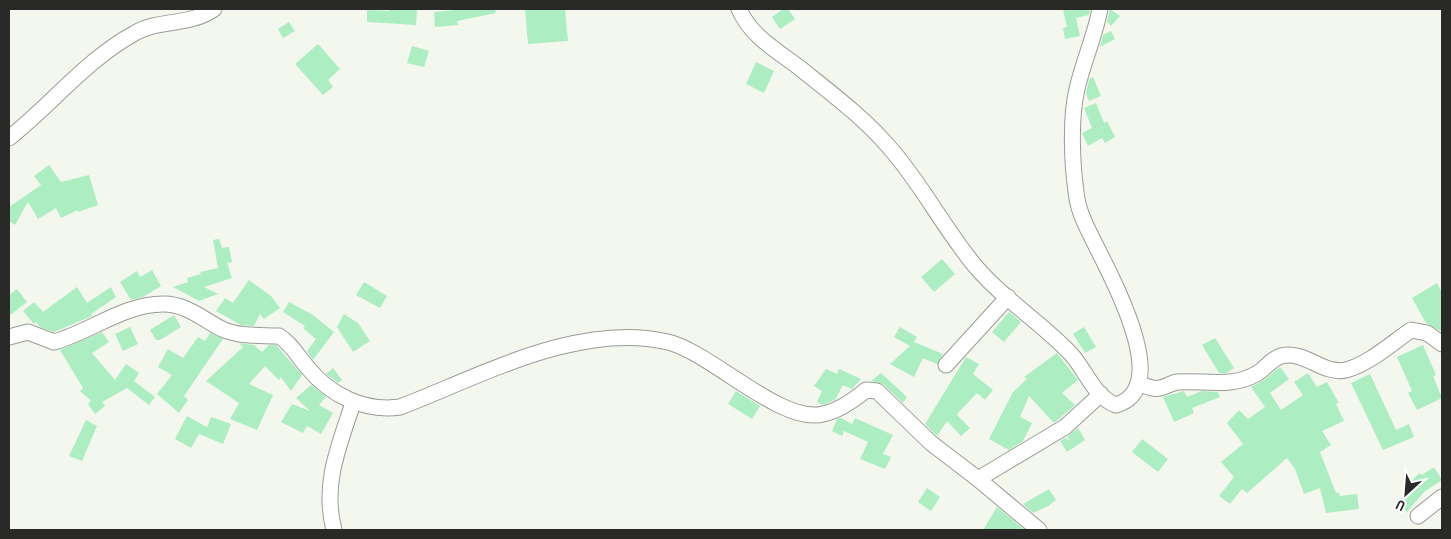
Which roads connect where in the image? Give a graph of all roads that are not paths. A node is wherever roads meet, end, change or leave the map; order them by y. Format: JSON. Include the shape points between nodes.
{"nodes":[{"id":1,"x":214,"y":9,"type":"edge"},
{"id":2,"x":739,"y":9,"type":"edge"},
{"id":3,"x":1100,"y":9,"type":"edge"},
{"id":4,"x":9,"y":138,"type":"edge"},
{"id":5,"x":1008,"y":297,"type":"junction"},
{"id":6,"x":9,"y":337,"type":"edge"},
{"id":7,"x":1442,"y":344,"type":"edge"},
{"id":8,"x":946,"y":365,"type":"dead end"},
{"id":9,"x":1138,"y":383,"type":"junction"},
{"id":10,"x":1101,"y":394,"type":"junction"},
{"id":11,"x":353,"y":403,"type":"junction"},
{"id":12,"x":978,"y":479,"type":"junction"},
{"id":13,"x":1442,"y":497,"type":"edge"},
{"id":14,"x":1418,"y":516,"type":"dead end"},
{"id":15,"x":334,"y":530,"type":"edge"},
{"id":16,"x":1039,"y":530,"type":"edge"}],
"edges":[{"from":1,"to":4,"type":"street","via":[[195,18],[145,28],[128,37],[99,58]]},
{"from":2,"to":5,"type":"street","via":[[762,40],[838,99],[890,148],[967,255]]},
{"from":3,"to":9,"type":"street","via":[[1076,91],[1074,176],[1083,219],[1134,332],[1140,356]]},
{"from":5,"to":8,"type":"street"},
{"from":5,"to":10,"type":"street","via":[[1069,352]]},
{"from":6,"to":11,"type":"street","via":[[28,332],[54,342],[131,310],[172,304],[197,312],[222,329],[238,334],[279,336],[318,381]]},
{"from":7,"to":9,"type":"street","via":[[1427,333],[1411,330],[1364,362],[1346,370],[1337,371],[1288,355],[1271,361],[1257,374],[1232,382],[1175,382],[1161,388]]},
{"from":9,"to":10,"type":"street","via":[[1129,398],[1120,403],[1111,403]]},
{"from":10,"to":12,"type":"street","via":[[1065,427]]},
{"from":11,"to":12,"type":"street","via":[[400,407],[561,346],[614,338],[654,339],[682,347],[771,401],[812,415],[822,415],[839,408],[866,390],[877,391],[931,443]]},
{"from":11,"to":15,"type":"street","via":[[334,460],[329,488],[328,510]]},
{"from":12,"to":16,"type":"street"},
{"from":13,"to":14,"type":"street"}]}
